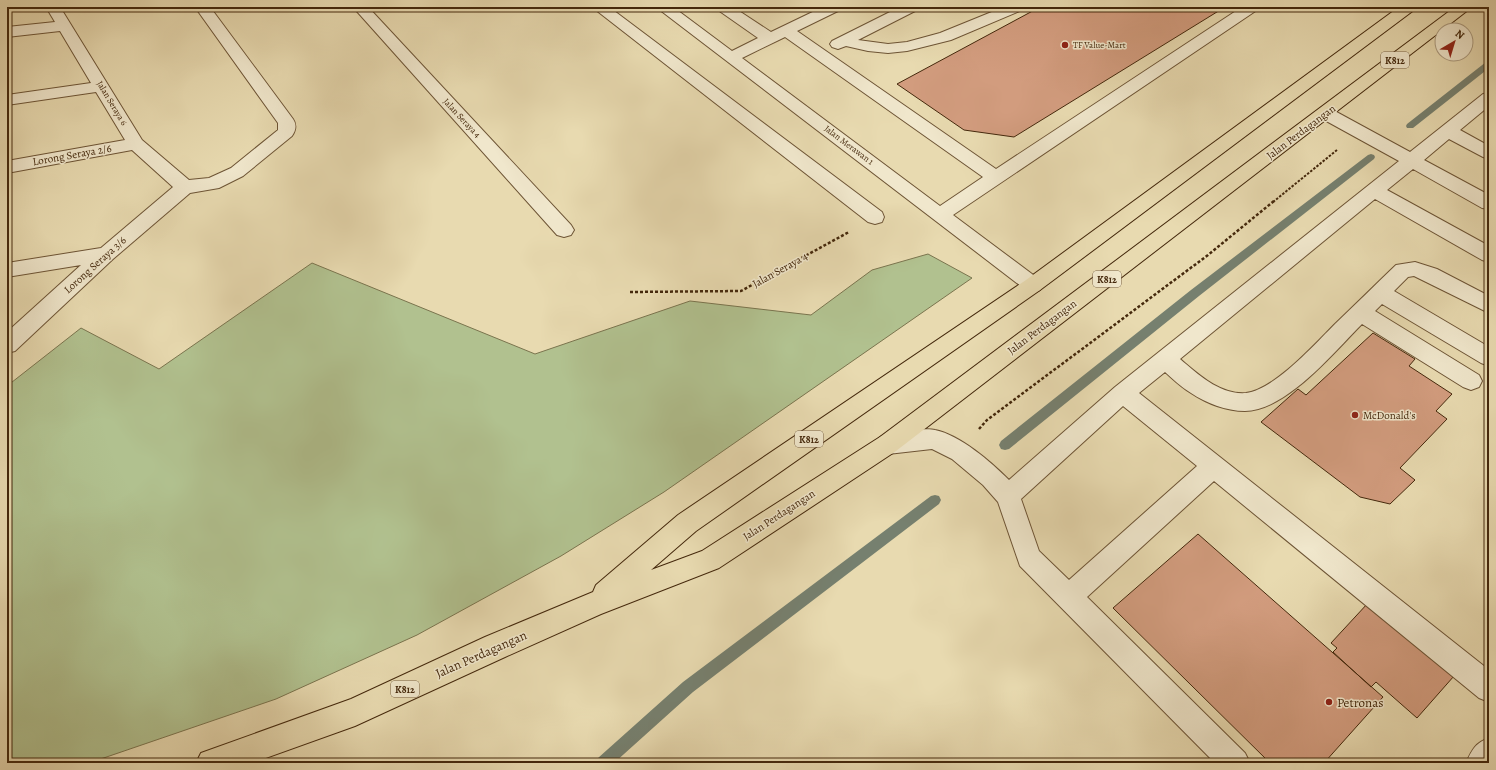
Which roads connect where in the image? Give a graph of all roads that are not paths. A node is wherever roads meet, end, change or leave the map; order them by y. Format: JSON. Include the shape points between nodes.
{"nodes":[{"id":1,"x":53,"y":7,"type":"edge"},
{"id":2,"x":202,"y":7,"type":"edge"},
{"id":3,"x":360,"y":7,"type":"edge"},
{"id":4,"x":599,"y":7,"type":"edge"},
{"id":5,"x":663,"y":7,"type":"edge"},
{"id":6,"x":723,"y":7,"type":"edge"},
{"id":7,"x":835,"y":7,"type":"edge"},
{"id":8,"x":912,"y":7,"type":"edge"},
{"id":9,"x":1017,"y":7,"type":"edge"},
{"id":10,"x":1252,"y":7,"type":"edge"},
{"id":11,"x":1409,"y":7,"type":"edge"},
{"id":12,"x":1465,"y":7,"type":"edge"},
{"id":13,"x":64,"y":26,"type":"junction"},
{"id":14,"x":786,"y":31,"type":"junction"},
{"id":15,"x":7,"y":32,"type":"edge"},
{"id":16,"x":770,"y":39,"type":"junction"},
{"id":17,"x":844,"y":41,"type":"junction"},
{"id":18,"x":819,"y":53,"type":"junction"},
{"id":19,"x":732,"y":57,"type":"junction"},
{"id":20,"x":101,"y":86,"type":"junction"},
{"id":21,"x":1489,"y":98,"type":"edge"},
{"id":22,"x":7,"y":100,"type":"edge"},
{"id":23,"x":1325,"y":113,"type":"junction"},
{"id":24,"x":1447,"y":131,"type":"junction"},
{"id":25,"x":136,"y":144,"type":"junction"},
{"id":26,"x":1489,"y":153,"type":"edge"},
{"id":27,"x":1406,"y":157,"type":"junction"},
{"id":28,"x":7,"y":167,"type":"edge"},
{"id":29,"x":996,"y":178,"type":"junction"},
{"id":30,"x":185,"y":187,"type":"junction"},
{"id":31,"x":1373,"y":190,"type":"junction"},
{"id":32,"x":1489,"y":202,"type":"edge"},
{"id":33,"x":940,"y":214,"type":"junction"},
{"id":34,"x":875,"y":217,"type":"road end"},
{"id":35,"x":564,"y":230,"type":"dead end"},
{"id":36,"x":106,"y":254,"type":"junction"},
{"id":37,"x":1489,"y":255,"type":"edge"},
{"id":38,"x":7,"y":270,"type":"edge"},
{"id":39,"x":1033,"y":285,"type":"junction"},
{"id":40,"x":1380,"y":293,"type":"junction"},
{"id":41,"x":1489,"y":305,"type":"edge"},
{"id":42,"x":1360,"y":312,"type":"junction"},
{"id":43,"x":7,"y":345,"type":"edge"},
{"id":44,"x":1489,"y":357,"type":"edge"},
{"id":45,"x":1164,"y":360,"type":"junction"},
{"id":46,"x":1471,"y":381,"type":"dead end"},
{"id":47,"x":1123,"y":393,"type":"junction"},
{"id":48,"x":888,"y":444,"type":"junction"},
{"id":49,"x":1214,"y":466,"type":"junction"},
{"id":50,"x":1000,"y":487,"type":"junction"},
{"id":51,"x":1068,"y":597,"type":"junction"},
{"id":52,"x":594,"y":604,"type":"junction"},
{"id":53,"x":1489,"y":688,"type":"edge"},
{"id":54,"x":1489,"y":752,"type":"edge"},
{"id":55,"x":211,"y":763,"type":"edge"},
{"id":56,"x":1235,"y":763,"type":"edge"},
{"id":57,"x":1481,"y":763,"type":"edge"}],
"edges":[{"from":1,"to":13,"type":"street","name":"Jalan Seraya 6"},
{"from":2,"to":30,"type":"street","via":[[287,123],[286,132],[237,172],[213,184]]},
{"from":3,"to":35,"type":"street","name":"Jalan Seraya 4"},
{"from":4,"to":34,"type":"street"},
{"from":5,"to":19,"type":"street","name":"Jalan Merawan 1"},
{"from":6,"to":16,"type":"street"},
{"from":7,"to":14,"type":"street"},
{"from":8,"to":17,"type":"street"},
{"from":9,"to":17,"type":"street","via":[[933,40],[909,46],[871,48]]},
{"from":10,"to":29,"type":"street"},
{"from":11,"to":39,"type":"main road","name":"Jalan Perdagangan","number":"K812"},
{"from":12,"to":23,"type":"main road","name":"Jalan Perdagangan","number":"K812"},
{"from":13,"to":15,"type":"street"},
{"from":13,"to":20,"type":"street","name":"Jalan Seraya 6"},
{"from":14,"to":16,"type":"street"},
{"from":14,"to":18,"type":"street"},
{"from":16,"to":19,"type":"street"},
{"from":17,"to":18,"type":"street"},
{"from":18,"to":29,"type":"street"},
{"from":19,"to":33,"type":"street","name":"Jalan Merawan 1"},
{"from":20,"to":22,"type":"street"},
{"from":20,"to":25,"type":"street","name":"Jalan Seraya 6"},
{"from":21,"to":24,"type":"street"},
{"from":23,"to":27,"type":"street"},
{"from":23,"to":48,"type":"main road","name":"Jalan Perdagangan","number":"K812"},
{"from":24,"to":26,"type":"street"},
{"from":24,"to":27,"type":"street"},
{"from":25,"to":28,"type":"street","name":"Lorong Seraya 2/6"},
{"from":25,"to":30,"type":"street","name":"Jalan Seraya 6"},
{"from":27,"to":31,"type":"street"},
{"from":27,"to":32,"type":"street"},
{"from":29,"to":33,"type":"street"},
{"from":30,"to":36,"type":"street","name":"Lorong Seraya 3/6"},
{"from":31,"to":37,"type":"street"},
{"from":31,"to":45,"type":"street"},
{"from":33,"to":39,"type":"street","name":"Jalan Merawan 1"},
{"from":36,"to":38,"type":"street"},
{"from":36,"to":43,"type":"street","name":"Lorong Seraya 3/6"},
{"from":39,"to":52,"type":"main road","name":"Jalan Perdagangan","number":"K812","via":[[686,523]]},
{"from":40,"to":41,"type":"street","via":[[1403,270],[1415,269],[1452,284]]},
{"from":40,"to":42,"type":"street"},
{"from":40,"to":44,"type":"street"},
{"from":42,"to":45,"type":"street","via":[[1295,377],[1264,398],[1246,402],[1228,400],[1212,394],[1197,386]]},
{"from":42,"to":46,"type":"street"},
{"from":45,"to":47,"type":"street"},
{"from":47,"to":49,"type":"street"},
{"from":47,"to":50,"type":"street"},
{"from":48,"to":50,"type":"street","via":[[934,439],[960,452]]},
{"from":48,"to":52,"type":"main road","name":"Jalan Perdagangan","number":"K812","via":[[710,560]]},
{"from":49,"to":51,"type":"street"},
{"from":49,"to":53,"type":"street"},
{"from":50,"to":51,"type":"street","via":[[1029,558]]},
{"from":51,"to":56,"type":"street"},
{"from":52,"to":55,"type":"main road","name":"Jalan Perdagangan","number":"K812","via":[[355,712]]},
{"from":54,"to":57,"type":"street"}]}
